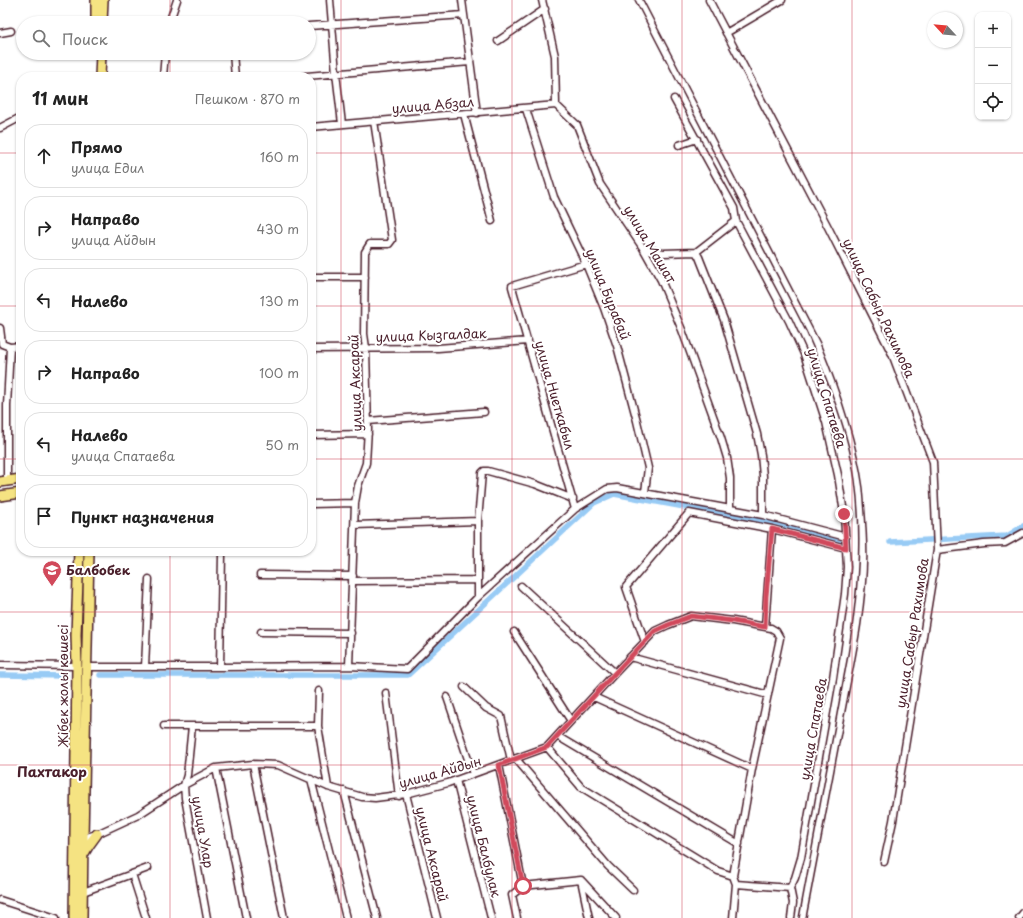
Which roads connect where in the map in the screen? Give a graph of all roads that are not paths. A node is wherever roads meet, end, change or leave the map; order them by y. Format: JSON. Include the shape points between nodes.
{"nodes":[{"id":1,"x":96,"y":0,"type":"edge"},
{"id":2,"x":103,"y":0,"type":"edge"},
{"id":3,"x":177,"y":0,"type":"edge"},
{"id":4,"x":330,"y":0,"type":"edge"},
{"id":5,"x":462,"y":0,"type":"edge"},
{"id":6,"x":542,"y":0,"type":"edge"},
{"id":7,"x":709,"y":0,"type":"edge"},
{"id":8,"x":782,"y":0,"type":"edge"},
{"id":9,"x":545,"y":9,"type":"junction"},
{"id":10,"x":464,"y":15,"type":"junction"},
{"id":11,"x":96,"y":16,"type":"edge"},
{"id":12,"x":102,"y":16,"type":"edge"},
{"id":13,"x":171,"y":16,"type":"edge"},
{"id":14,"x":332,"y":25,"type":"junction"},
{"id":15,"x":316,"y":26,"type":"edge"},
{"id":16,"x":11,"y":31,"type":"dead end"},
{"id":17,"x":0,"y":33,"type":"edge"},
{"id":18,"x":726,"y":33,"type":"junction"},
{"id":19,"x":498,"y":41,"type":"dead end"},
{"id":20,"x":95,"y":60,"type":"edge"},
{"id":21,"x":101,"y":60,"type":"edge"},
{"id":22,"x":164,"y":60,"type":"edge"},
{"id":23,"x":234,"y":60,"type":"edge"},
{"id":24,"x":470,"y":62,"type":"junction"},
{"id":25,"x":95,"y":72,"type":"edge"},
{"id":26,"x":100,"y":72,"type":"edge"},
{"id":27,"x":163,"y":72,"type":"edge"},
{"id":28,"x":235,"y":72,"type":"edge"},
{"id":29,"x":336,"y":73,"type":"junction"},
{"id":30,"x":316,"y":75,"type":"edge"},
{"id":31,"x":674,"y":99,"type":"dead end"},
{"id":32,"x":556,"y":105,"type":"junction"},
{"id":33,"x":526,"y":108,"type":"junction"},
{"id":34,"x":477,"y":113,"type":"junction"},
{"id":35,"x":464,"y":114,"type":"junction"},
{"id":36,"x":16,"y":120,"type":"edge"},
{"id":37,"x":374,"y":122,"type":"junction"},
{"id":38,"x":342,"y":124,"type":"junction"},
{"id":39,"x":316,"y":127,"type":"edge"},
{"id":40,"x":0,"y":128,"type":"edge"},
{"id":41,"x":697,"y":139,"type":"junction"},
{"id":42,"x":678,"y":145,"type":"dead end"},
{"id":43,"x":492,"y":221,"type":"dead end"},
{"id":44,"x":736,"y":221,"type":"junction"},
{"id":45,"x":643,"y":248,"type":"junction"},
{"id":46,"x":696,"y":252,"type":"junction"},
{"id":47,"x":586,"y":264,"type":"junction"},
{"id":48,"x":316,"y":277,"type":"edge"},
{"id":49,"x":365,"y":277,"type":"junction"},
{"id":50,"x":0,"y":328,"type":"edge"},
{"id":51,"x":528,"y":341,"type":"junction"},
{"id":52,"x":16,"y":346,"type":"edge"},
{"id":53,"x":10,"y":347,"type":"junction"},
{"id":54,"x":366,"y":348,"type":"junction"},
{"id":55,"x":316,"y":349,"type":"edge"},
{"id":56,"x":484,"y":412,"type":"dead end"},
{"id":57,"x":368,"y":421,"type":"junction"},
{"id":58,"x":368,"y":434,"type":"junction"},
{"id":59,"x":316,"y":435,"type":"edge"},
{"id":60,"x":16,"y":480,"type":"edge"},
{"id":61,"x":3,"y":481,"type":"edge"},
{"id":62,"x":645,"y":492,"type":"junction"},
{"id":63,"x":16,"y":494,"type":"edge"},
{"id":64,"x":0,"y":496,"type":"edge"},
{"id":65,"x":573,"y":499,"type":"junction"},
{"id":66,"x":355,"y":503,"type":"junction"},
{"id":67,"x":316,"y":504,"type":"edge"},
{"id":68,"x":730,"y":508,"type":"junction"},
{"id":69,"x":575,"y":509,"type":"junction"},
{"id":70,"x":763,"y":514,"type":"junction"},
{"id":71,"x":478,"y":521,"type":"junction"},
{"id":72,"x":354,"y":524,"type":"junction"},
{"id":73,"x":772,"y":529,"type":"junction"},
{"id":74,"x":1023,"y":533,"type":"edge"},
{"id":75,"x":846,"y":537,"type":"junction"},
{"id":76,"x":936,"y":547,"type":"junction"},
{"id":77,"x":846,"y":548,"type":"junction"},
{"id":78,"x":79,"y":556,"type":"edge"},
{"id":79,"x":89,"y":556,"type":"edge"},
{"id":80,"x":222,"y":556,"type":"edge"},
{"id":81,"x":260,"y":575,"type":"dead end"},
{"id":82,"x":149,"y":579,"type":"dead end"},
{"id":83,"x":352,"y":579,"type":"junction"},
{"id":84,"x":478,"y":580,"type":"junction"},
{"id":85,"x":521,"y":586,"type":"dead end"},
{"id":86,"x":478,"y":597,"type":"junction"},
{"id":87,"x":765,"y":627,"type":"junction"},
{"id":88,"x":261,"y":632,"type":"dead end"},
{"id":89,"x":514,"y":632,"type":"dead end"},
{"id":90,"x":351,"y":633,"type":"junction"},
{"id":91,"x":645,"y":642,"type":"junction"},
{"id":92,"x":630,"y":657,"type":"junction"},
{"id":93,"x":0,"y":665,"type":"edge"},
{"id":94,"x":82,"y":666,"type":"junction"},
{"id":95,"x":349,"y":666,"type":"junction"},
{"id":96,"x":145,"y":667,"type":"junction"},
{"id":97,"x":220,"y":667,"type":"junction"},
{"id":98,"x":615,"y":673,"type":"junction"},
{"id":99,"x":464,"y":687,"type":"dead end"},
{"id":100,"x":319,"y":691,"type":"dead end"},
{"id":101,"x":386,"y":693,"type":"dead end"},
{"id":102,"x":768,"y":695,"type":"junction"},
{"id":103,"x":447,"y":697,"type":"dead end"},
{"id":104,"x":594,"y":697,"type":"junction"},
{"id":105,"x":571,"y":721,"type":"junction"},
{"id":106,"x":164,"y":726,"type":"dead end"},
{"id":107,"x":192,"y":726,"type":"junction"},
{"id":108,"x":318,"y":726,"type":"junction"},
{"id":109,"x":557,"y":736,"type":"junction"},
{"id":110,"x":547,"y":747,"type":"junction"},
{"id":111,"x":514,"y":760,"type":"junction"},
{"id":112,"x":253,"y":764,"type":"junction"},
{"id":113,"x":499,"y":765,"type":"junction"},
{"id":114,"x":216,"y":768,"type":"junction"},
{"id":115,"x":752,"y":769,"type":"junction"},
{"id":116,"x":473,"y":774,"type":"junction"},
{"id":117,"x":311,"y":779,"type":"junction"},
{"id":118,"x":456,"y":780,"type":"junction"},
{"id":119,"x":184,"y":785,"type":"junction"},
{"id":120,"x":328,"y":787,"type":"junction"},
{"id":121,"x":344,"y":791,"type":"junction"},
{"id":122,"x":406,"y":794,"type":"junction"},
{"id":123,"x":399,"y":796,"type":"junction"},
{"id":124,"x":97,"y":834,"type":"junction"},
{"id":125,"x":79,"y":839,"type":"junction"},
{"id":126,"x":739,"y":844,"type":"junction"},
{"id":127,"x":83,"y":856,"type":"junction"},
{"id":128,"x":884,"y":862,"type":"dead end"},
{"id":129,"x":148,"y":868,"type":"dead end"},
{"id":130,"x":132,"y":874,"type":"junction"},
{"id":131,"x":733,"y":876,"type":"junction"},
{"id":132,"x":581,"y":880,"type":"junction"},
{"id":133,"x":736,"y":884,"type":"junction"},
{"id":134,"x":523,"y":886,"type":"junction"},
{"id":135,"x":790,"y":888,"type":"junction"},
{"id":136,"x":633,"y":890,"type":"dead end"},
{"id":137,"x":83,"y":892,"type":"junction"},
{"id":138,"x":0,"y":900,"type":"edge"},
{"id":139,"x":1023,"y":913,"type":"edge"},
{"id":140,"x":56,"y":918,"type":"edge"},
{"id":141,"x":74,"y":918,"type":"edge"},
{"id":142,"x":82,"y":918,"type":"edge"},
{"id":143,"x":146,"y":918,"type":"edge"},
{"id":144,"x":207,"y":918,"type":"edge"},
{"id":145,"x":246,"y":918,"type":"edge"},
{"id":146,"x":284,"y":918,"type":"edge"},
{"id":147,"x":346,"y":918,"type":"edge"},
{"id":148,"x":377,"y":918,"type":"edge"},
{"id":149,"x":437,"y":918,"type":"edge"},
{"id":150,"x":491,"y":918,"type":"edge"},
{"id":151,"x":517,"y":918,"type":"edge"},
{"id":152,"x":589,"y":918,"type":"edge"},
{"id":153,"x":616,"y":918,"type":"edge"},
{"id":154,"x":733,"y":918,"type":"edge"},
{"id":155,"x":791,"y":918,"type":"edge"},
{"id":156,"x":1019,"y":918,"type":"edge"}],
"edges":[{"from":1,"to":11,"type":"main road"},
{"from":2,"to":12,"type":"main road"},
{"from":3,"to":13,"type":"street"},
{"from":4,"to":14,"type":"street"},
{"from":5,"to":10,"type":"street"},
{"from":6,"to":9,"type":"street"},
{"from":7,"to":18,"type":"street","name":"улица Сабыр Рахимова"},
{"from":8,"to":18,"type":"street"},
{"from":9,"to":19,"type":"street"},
{"from":9,"to":32,"type":"street","via":[[555,56]]},
{"from":10,"to":14,"type":"street"},
{"from":10,"to":24,"type":"street"},
{"from":14,"to":15,"type":"street"},
{"from":14,"to":29,"type":"street"},
{"from":16,"to":17,"type":"street"},
{"from":18,"to":76,"type":"street","name":"улица Сабыр Рахимова","via":[[892,354],[933,462]]},
{"from":20,"to":25,"type":"main road"},
{"from":21,"to":26,"type":"main road"},
{"from":22,"to":27,"type":"street"},
{"from":23,"to":28,"type":"street"},
{"from":24,"to":29,"type":"street"},
{"from":24,"to":34,"type":"street"},
{"from":29,"to":30,"type":"street"},
{"from":29,"to":38,"type":"street"},
{"from":31,"to":41,"type":"street","name":"улица Спатаева"},
{"from":32,"to":33,"type":"street","name":"улица Абзал"},
{"from":32,"to":45,"type":"street","name":"улица Машат","via":[[577,125],[600,184]]},
{"from":33,"to":34,"type":"street","name":"улица Абзал"},
{"from":33,"to":47,"type":"street","name":"улица Бурабай","via":[[554,197]]},
{"from":34,"to":35,"type":"street","name":"улица Абзал"},
{"from":35,"to":37,"type":"street","name":"улица Абзал"},
{"from":35,"to":43,"type":"street"},
{"from":36,"to":40,"type":"street"},
{"from":37,"to":38,"type":"street","name":"улица Абзал"},
{"from":37,"to":49,"type":"street","name":"улица Аксарай","via":[[392,240],[389,244],[370,244],[367,248]]},
{"from":38,"to":39,"type":"street","name":"улица Абзал"},
{"from":41,"to":42,"type":"street"},
{"from":41,"to":44,"type":"street","name":"улица Спатаева","via":[[734,208]]},
{"from":44,"to":46,"type":"street"},
{"from":44,"to":75,"type":"street","name":"улица Спатаева","via":[[804,354],[826,422],[838,475]]},
{"from":45,"to":46,"type":"street","via":[[663,253]]},
{"from":45,"to":68,"type":"street","name":"улица Машат","via":[[661,280],[679,322],[721,438],[730,478]]},
{"from":46,"to":70,"type":"street","via":[[724,320],[757,434],[762,469]]},
{"from":47,"to":51,"type":"street","name":"улица Ниеткабыл","via":[[512,286]]},
{"from":47,"to":62,"type":"street","name":"улица Бурабай","via":[[617,346],[637,421],[648,468]]},
{"from":48,"to":49,"type":"street"},
{"from":49,"to":54,"type":"street","name":"улица Аксарай"},
{"from":50,"to":53,"type":"street","via":[[2,344]]},
{"from":51,"to":54,"type":"street","name":"улица Кызгалдак","via":[[438,348]]},
{"from":51,"to":65,"type":"street","name":"улица Ниеткабыл"},
{"from":52,"to":53,"type":"street"},
{"from":53,"to":61,"type":"street"},
{"from":54,"to":55,"type":"street","name":"улица Кызгалдак"},
{"from":54,"to":57,"type":"street","name":"улица Аксарай"},
{"from":56,"to":57,"type":"street"},
{"from":57,"to":58,"type":"street","name":"улица Аксарай"},
{"from":58,"to":59,"type":"street"},
{"from":58,"to":66,"type":"street","name":"улица Аксарай","via":[[366,464]]},
{"from":60,"to":61,"type":"main road"},
{"from":62,"to":68,"type":"street"},
{"from":62,"to":69,"type":"street","via":[[606,489]]},
{"from":63,"to":64,"type":"main road"},
{"from":65,"to":69,"type":"street","name":"улица Ниеткабыл"},
{"from":65,"to":71,"type":"street","via":[[535,484],[484,471]]},
{"from":66,"to":67,"type":"street"},
{"from":66,"to":72,"type":"street","name":"улица Аксарай"},
{"from":68,"to":70,"type":"street"},
{"from":69,"to":86,"type":"street"},
{"from":70,"to":75,"type":"street"},
{"from":71,"to":72,"type":"street"},
{"from":71,"to":84,"type":"street"},
{"from":72,"to":83,"type":"street","name":"улица Аксарай"},
{"from":73,"to":77,"type":"street"},
{"from":73,"to":87,"type":"street"},
{"from":73,"to":91,"type":"street","via":[[689,513],[626,587]]},
{"from":74,"to":76,"type":"street","via":[[1005,542]]},
{"from":75,"to":77,"type":"street","name":"улица Спатаева"},
{"from":76,"to":128,"type":"street","name":"улица Сабыр Рахимова","via":[[894,821]]},
{"from":77,"to":135,"type":"street","name":"улица Спатаева","via":[[845,594],[833,678],[801,858]]},
{"from":78,"to":94,"type":"main road","name":"Жібек жолы көшесі","via":[[76,635]]},
{"from":79,"to":94,"type":"main road","name":"Жібек жолы көшесі"},
{"from":80,"to":97,"type":"street"},
{"from":81,"to":83,"type":"street"},
{"from":82,"to":96,"type":"street"},
{"from":83,"to":84,"type":"street"},
{"from":83,"to":90,"type":"street","name":"улица Аксарай"},
{"from":84,"to":86,"type":"street"},
{"from":85,"to":98,"type":"street"},
{"from":86,"to":95,"type":"street","via":[[407,669]]},
{"from":87,"to":91,"type":"street","name":"улица Айдын","via":[[691,616],[655,631]]},
{"from":87,"to":102,"type":"street","name":"улица Айдын","via":[[776,631],[780,638]]},
{"from":88,"to":90,"type":"street"},
{"from":89,"to":105,"type":"street"},
{"from":90,"to":95,"type":"street","name":"улица Аксарай"},
{"from":91,"to":92,"type":"street","name":"улица Айдын"},
{"from":92,"to":98,"type":"street","name":"улица Айдын"},
{"from":92,"to":102,"type":"street"},
{"from":93,"to":94,"type":"street"},
{"from":94,"to":96,"type":"street"},
{"from":94,"to":125,"type":"main road","name":"Жібек жолы көшесі"},
{"from":95,"to":97,"type":"street"},
{"from":96,"to":97,"type":"street"},
{"from":98,"to":104,"type":"street","name":"улица Айдын"},
{"from":99,"to":111,"type":"street","via":[[486,708],[501,716]]},
{"from":100,"to":108,"type":"street"},
{"from":101,"to":123,"type":"street","name":"улица Аксарай"},
{"from":102,"to":115,"type":"street"},
{"from":103,"to":116,"type":"street"},
{"from":104,"to":105,"type":"street","name":"улица Айдын"},
{"from":104,"to":115,"type":"street"},
{"from":105,"to":109,"type":"street","name":"улица Айдын"},
{"from":106,"to":107,"type":"street"},
{"from":107,"to":108,"type":"street"},
{"from":107,"to":119,"type":"street","name":"улица Улар"},
{"from":108,"to":120,"type":"street"},
{"from":109,"to":110,"type":"street","name":"улица Айдын"},
{"from":109,"to":126,"type":"street"},
{"from":110,"to":111,"type":"street","name":"улица Айдын"},
{"from":110,"to":131,"type":"street","via":[[581,787],[718,871]]},
{"from":111,"to":113,"type":"street","name":"улица Айдын"},
{"from":111,"to":136,"type":"street","via":[[608,866]]},
{"from":112,"to":114,"type":"street","name":"улица Айдын"},
{"from":112,"to":117,"type":"street","name":"улица Айдын","via":[[278,765]]},
{"from":112,"to":146,"type":"street"},
{"from":113,"to":116,"type":"street","name":"улица Айдын"},
{"from":113,"to":134,"type":"street"},
{"from":114,"to":119,"type":"street","name":"улица Айдын"},
{"from":114,"to":145,"type":"street"},
{"from":115,"to":126,"type":"street"},
{"from":116,"to":118,"type":"street","name":"улица Айдын"},
{"from":117,"to":120,"type":"street","name":"улица Айдын"},
{"from":117,"to":147,"type":"street"},
{"from":118,"to":122,"type":"street","name":"улица Айдын"},
{"from":118,"to":150,"type":"street","name":"улица Балбулак"},
{"from":119,"to":124,"type":"street","name":"улица Айдын","via":[[138,815]]},
{"from":119,"to":144,"type":"street","name":"улица Улар"},
{"from":120,"to":121,"type":"street","name":"улица Айдын"},
{"from":121,"to":123,"type":"street","name":"улица Айдын","via":[[362,797]]},
{"from":121,"to":148,"type":"street"},
{"from":122,"to":123,"type":"street","name":"улица Айдын"},
{"from":122,"to":149,"type":"street","name":"улица Аксарай"},
{"from":124,"to":125,"type":"street","name":"улица Айдын"},
{"from":124,"to":127,"type":"main road"},
{"from":125,"to":127,"type":"main road","name":"Жібек жолы көшесі"},
{"from":125,"to":141,"type":"main road","name":"Жібек жолы көшесі"},
{"from":126,"to":131,"type":"street"},
{"from":127,"to":137,"type":"main road","name":"Жібек жолы көшесі"},
{"from":129,"to":130,"type":"street"},
{"from":130,"to":137,"type":"street"},
{"from":130,"to":143,"type":"street"},
{"from":131,"to":133,"type":"street"},
{"from":132,"to":134,"type":"street"},
{"from":132,"to":152,"type":"street"},
{"from":132,"to":153,"type":"street"},
{"from":133,"to":135,"type":"street"},
{"from":133,"to":154,"type":"street"},
{"from":134,"to":151,"type":"street","name":"улица Балбулак","via":[[512,894]]},
{"from":135,"to":155,"type":"street","name":"улица Спатаева","via":[[793,903]]},
{"from":137,"to":142,"type":"main road","name":"Жібек жолы көшесі"},
{"from":138,"to":140,"type":"street"},
{"from":139,"to":156,"type":"street"}]}
